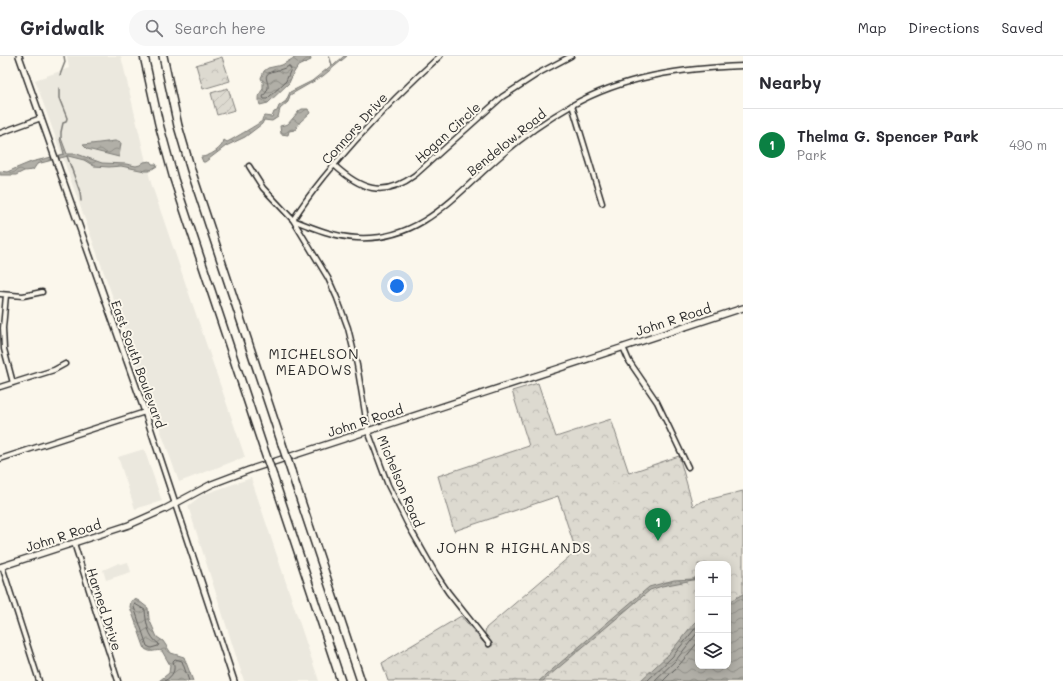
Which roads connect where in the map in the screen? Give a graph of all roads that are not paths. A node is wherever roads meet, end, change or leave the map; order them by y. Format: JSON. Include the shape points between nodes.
{"nodes":[{"id":1,"x":20,"y":56,"type":"edge"},
{"id":2,"x":144,"y":56,"type":"edge"},
{"id":3,"x":163,"y":56,"type":"edge"},
{"id":4,"x":440,"y":56,"type":"edge"},
{"id":5,"x":571,"y":56,"type":"edge"},
{"id":6,"x":743,"y":66,"type":"edge"},
{"id":7,"x":572,"y":105,"type":"junction"},
{"id":8,"x":41,"y":118,"type":"junction"},
{"id":9,"x":0,"y":133,"type":"edge"},
{"id":10,"x":334,"y":165,"type":"junction"},
{"id":11,"x":249,"y":166,"type":"dead end"},
{"id":12,"x":602,"y":203,"type":"dead end"},
{"id":13,"x":293,"y":220,"type":"junction"},
{"id":14,"x":42,"y":292,"type":"dead end"},
{"id":15,"x":0,"y":294,"type":"edge"},
{"id":16,"x":6,"y":295,"type":"junction"},
{"id":17,"x":743,"y":308,"type":"edge"},
{"id":18,"x":623,"y":347,"type":"junction"},
{"id":19,"x":65,"y":364,"type":"dead end"},
{"id":20,"x":13,"y":383,"type":"junction"},
{"id":21,"x":0,"y":387,"type":"edge"},
{"id":22,"x":145,"y":412,"type":"junction"},
{"id":23,"x":368,"y":431,"type":"junction"},
{"id":24,"x":0,"y":459,"type":"edge"},
{"id":25,"x":688,"y":467,"type":"dead end"},
{"id":26,"x":175,"y":504,"type":"junction"},
{"id":27,"x":74,"y":543,"type":"junction"},
{"id":28,"x":1,"y":566,"type":"edge"},
{"id":29,"x":489,"y":644,"type":"dead end"},
{"id":30,"x":39,"y":681,"type":"edge"},
{"id":31,"x":118,"y":681,"type":"edge"},
{"id":32,"x":234,"y":681,"type":"edge"},
{"id":33,"x":341,"y":681,"type":"edge"},
{"id":34,"x":361,"y":681,"type":"edge"}],
"edges":[{"from":1,"to":8,"type":"street","name":"East South Boulevard"},
{"from":2,"to":33,"type":"highway","bridge":true,"via":[[174,179]]},
{"from":3,"to":34,"type":"highway","bridge":true,"via":[[176,118],[191,170]]},
{"from":4,"to":10,"type":"street","name":"Connors Drive","via":[[398,95]]},
{"from":5,"to":10,"type":"street","name":"Hogan Circle","via":[[502,97],[404,182],[386,188],[372,188],[358,184]]},
{"from":6,"to":7,"type":"street","name":"Bendelow Road","via":[[692,69],[654,75]]},
{"from":7,"to":12,"type":"street"},
{"from":7,"to":13,"type":"street","name":"Bendelow Road","via":[[533,130],[437,213],[413,228],[387,236],[357,238]]},
{"from":8,"to":9,"type":"street"},
{"from":8,"to":22,"type":"street","name":"East South Boulevard"},
{"from":10,"to":13,"type":"street","name":"Connors Drive"},
{"from":11,"to":13,"type":"street","name":"Michelson Road","via":[[264,188]]},
{"from":13,"to":23,"type":"street","name":"Michelson Road","via":[[328,278],[343,314],[356,360]]},
{"from":14,"to":16,"type":"street","via":[[23,296]]},
{"from":15,"to":16,"type":"street"},
{"from":16,"to":20,"type":"street","via":[[3,345]]},
{"from":17,"to":18,"type":"main road","name":"John R Road"},
{"from":18,"to":23,"type":"main road","name":"John R Road"},
{"from":18,"to":25,"type":"street","via":[[629,361],[657,402]]},
{"from":19,"to":20,"type":"street"},
{"from":20,"to":21,"type":"street"},
{"from":22,"to":24,"type":"street"},
{"from":22,"to":26,"type":"street","name":"East South Boulevard"},
{"from":23,"to":26,"type":"main road","name":"John R Road","via":[[232,476]]},
{"from":23,"to":29,"type":"street","name":"Michelson Road","via":[[388,484],[418,543],[448,592]]},
{"from":26,"to":27,"type":"main road","name":"John R Road","via":[[129,525]]},
{"from":26,"to":32,"type":"street","name":"East South Boulevard"},
{"from":27,"to":28,"type":"main road","name":"John R Road"},
{"from":27,"to":31,"type":"street","name":"Harned Drive"},
{"from":28,"to":30,"type":"street"}]}
